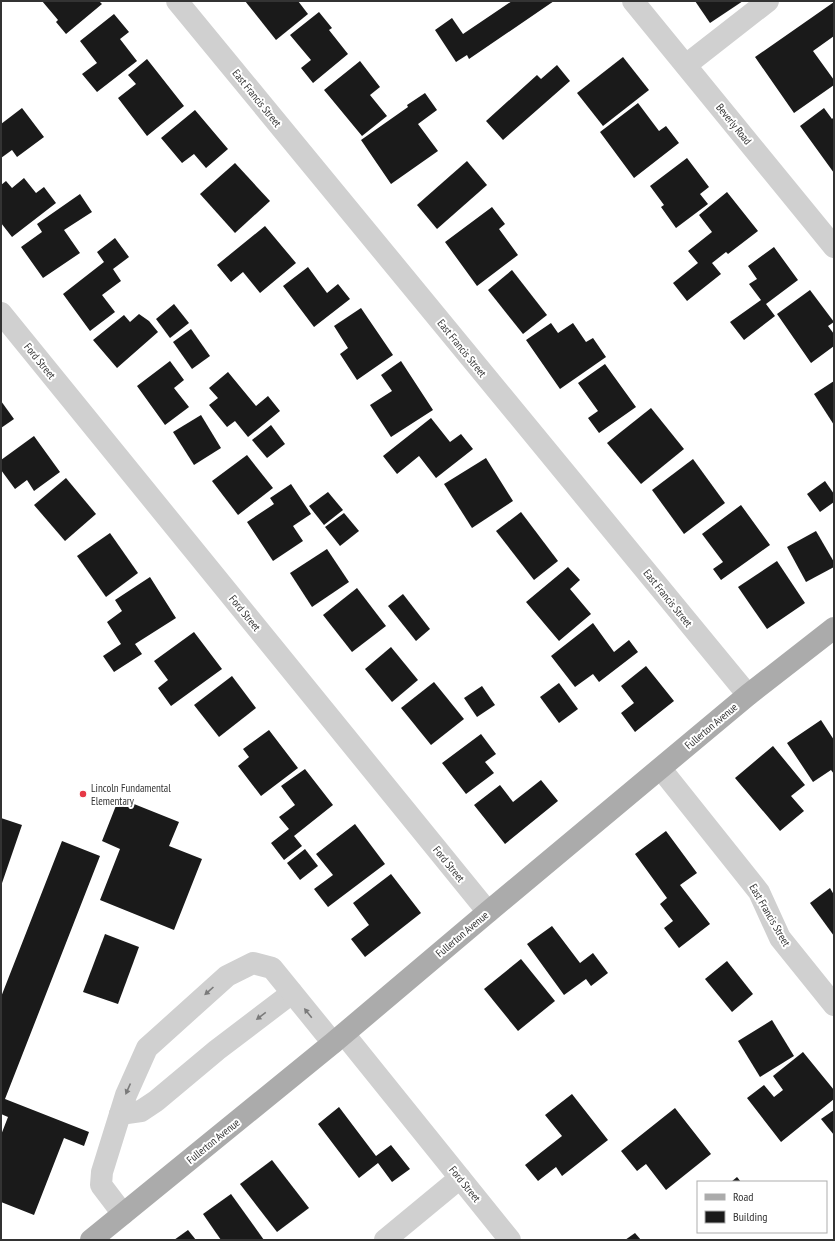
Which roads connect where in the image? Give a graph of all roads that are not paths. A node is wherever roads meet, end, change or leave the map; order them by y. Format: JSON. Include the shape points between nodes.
{"nodes":[{"id":1,"x":177,"y":1,"type":"edge"},
{"id":2,"x":633,"y":1,"type":"edge"},
{"id":3,"x":768,"y":1,"type":"edge"},
{"id":4,"x":686,"y":65,"type":"junction"},
{"id":5,"x":834,"y":247,"type":"edge"},
{"id":6,"x":1,"y":313,"type":"edge"},
{"id":7,"x":834,"y":628,"type":"edge"},
{"id":8,"x":748,"y":695,"type":"junction"},
{"id":9,"x":661,"y":769,"type":"junction"},
{"id":10,"x":488,"y":912,"type":"junction"},
{"id":11,"x":292,"y":993,"type":"junction"},
{"id":12,"x":834,"y":1005,"type":"edge"},
{"id":13,"x":339,"y":1039,"type":"junction"},
{"id":14,"x":120,"y":1114,"type":"junction"},
{"id":15,"x":460,"y":1178,"type":"junction"},
{"id":16,"x":123,"y":1214,"type":"junction"},
{"id":17,"x":91,"y":1240,"type":"edge"},
{"id":18,"x":385,"y":1240,"type":"edge"},
{"id":19,"x":510,"y":1240,"type":"edge"}],
"edges":[{"from":1,"to":8,"type":"street","name":"East Francis Street"},
{"from":2,"to":4,"type":"street","name":"Beverly Road"},
{"from":3,"to":4,"type":"street"},
{"from":4,"to":5,"type":"street","name":"Beverly Road"},
{"from":6,"to":10,"type":"street","name":"Ford Street"},
{"from":7,"to":8,"type":"main road","name":"Fullerton Avenue"},
{"from":8,"to":9,"type":"main road","name":"Fullerton Avenue"},
{"from":9,"to":10,"type":"main road","name":"Fullerton Avenue"},
{"from":9,"to":12,"type":"street","name":"East Francis Street","via":[[759,892],[780,938]]},
{"from":10,"to":13,"type":"main road","name":"Fullerton Avenue"},
{"from":13,"to":11,"type":"street","name":"Ford Street","one_way":true},
{"from":11,"to":14,"type":"street","one_way":true,"via":[[217,1050],[156,1101],[141,1111]]},
{"from":11,"to":14,"type":"street","name":"Ford Street","one_way":true,"via":[[272,968],[253,963],[226,976],[147,1048]]},
{"from":13,"to":15,"type":"street","name":"Ford Street"},
{"from":13,"to":16,"type":"main road","name":"Fullerton Avenue"},
{"from":14,"to":16,"type":"street","name":"Ford Street","via":[[102,1172],[102,1185]]},
{"from":15,"to":18,"type":"street"},
{"from":15,"to":19,"type":"street","name":"Ford Street"},
{"from":16,"to":17,"type":"main road","name":"Fullerton Avenue"}]}
